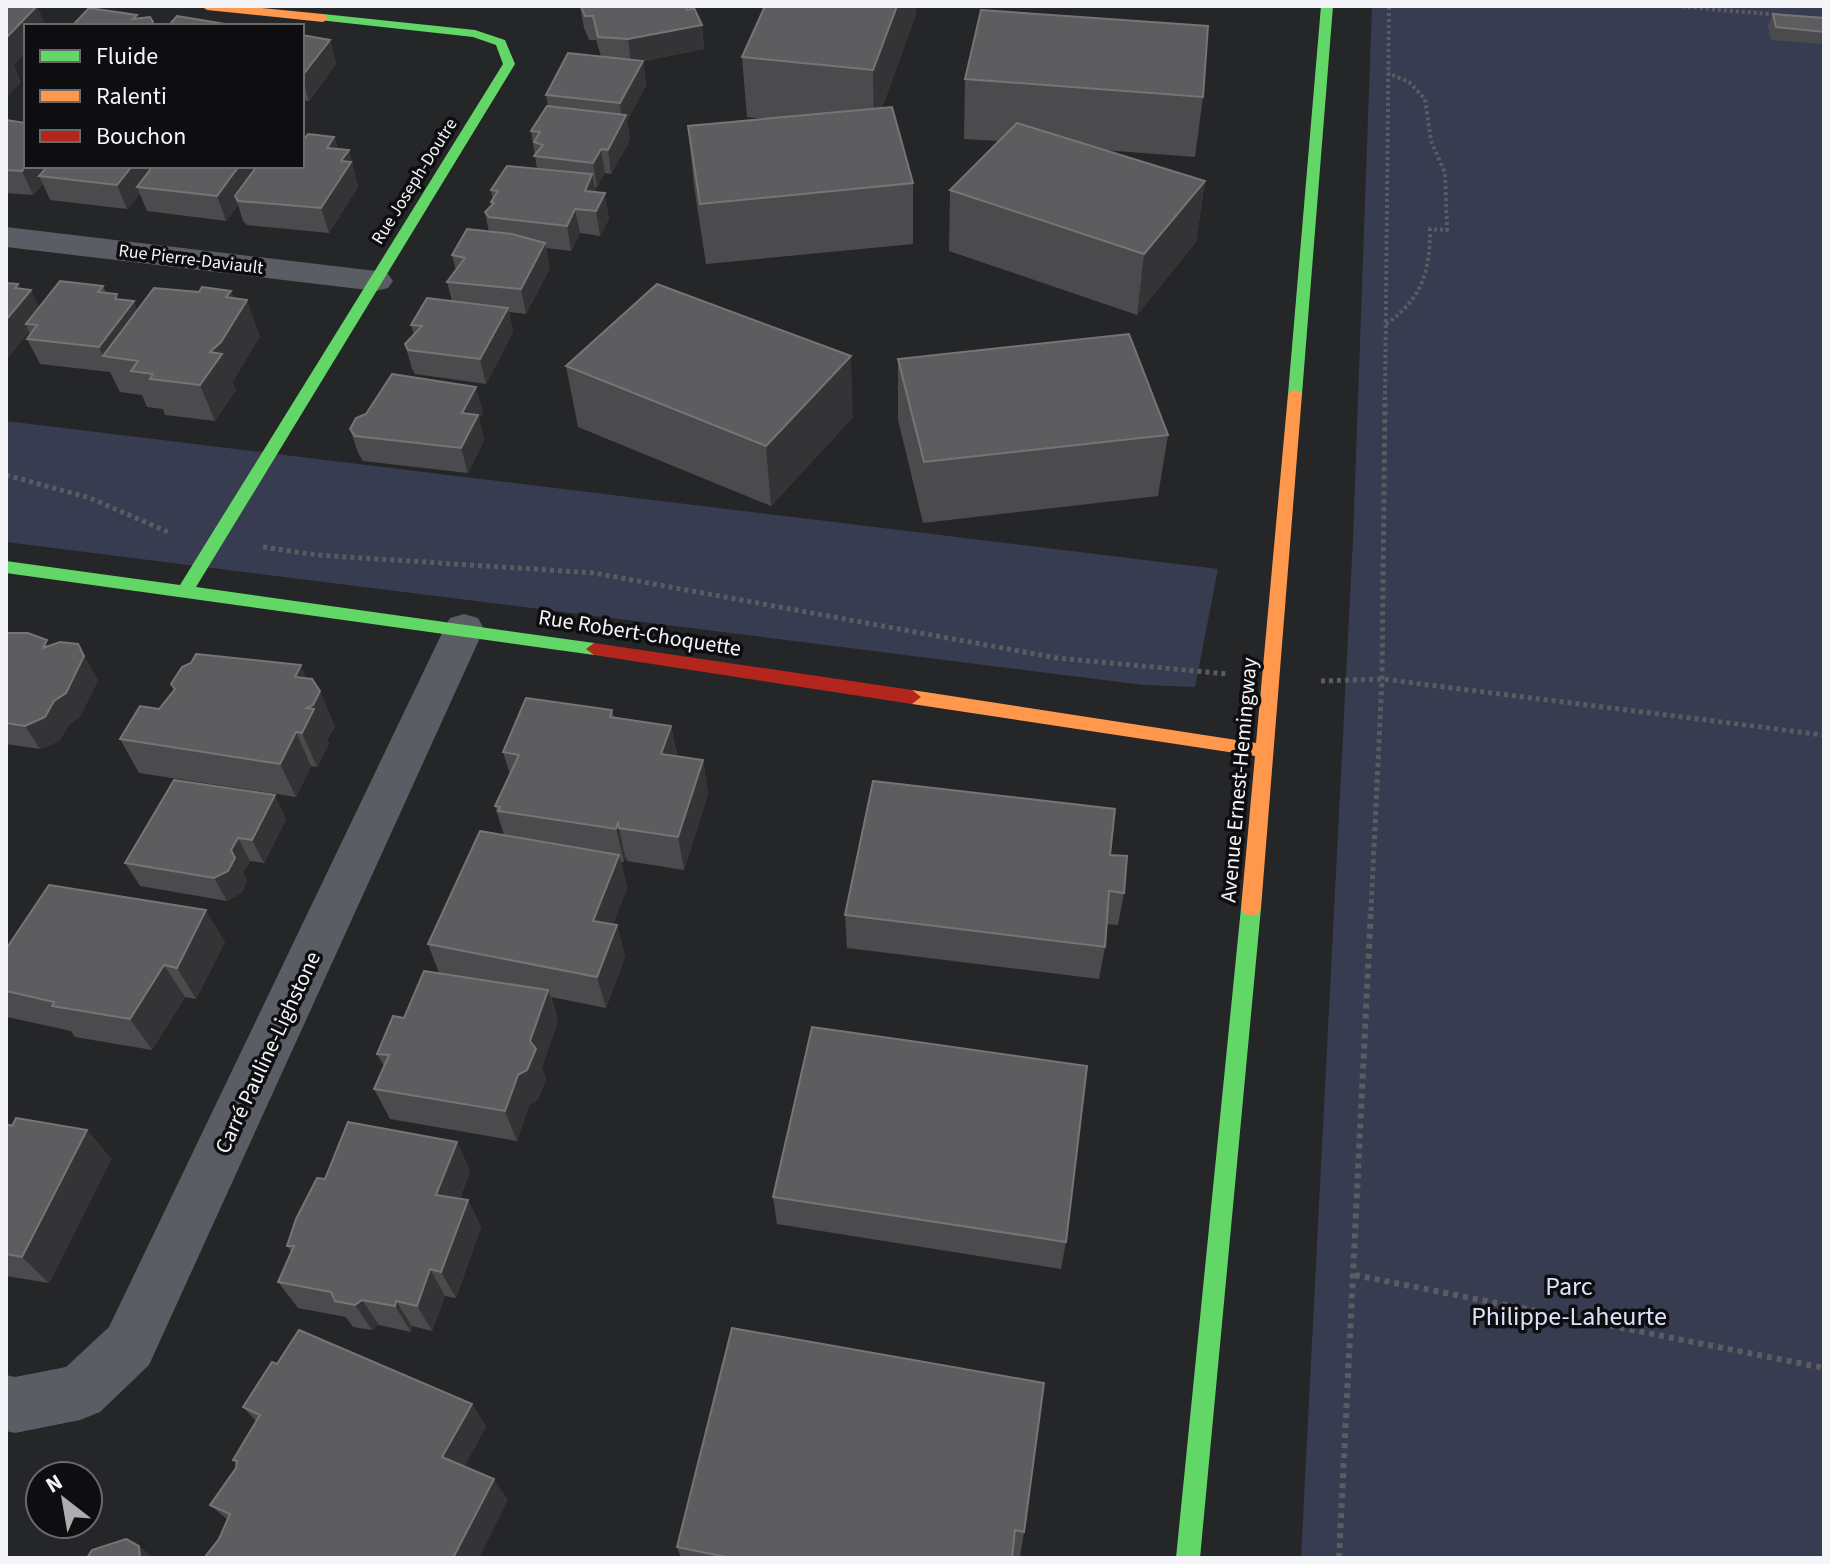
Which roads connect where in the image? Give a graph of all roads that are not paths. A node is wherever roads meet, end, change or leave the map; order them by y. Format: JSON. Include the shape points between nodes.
{"nodes":[{"id":1,"x":207,"y":6,"type":"edge"},
{"id":2,"x":1327,"y":6,"type":"edge"},
{"id":3,"x":6,"y":237,"type":"edge"},
{"id":4,"x":376,"y":281,"type":"junction"},
{"id":5,"x":6,"y":567,"type":"edge"},
{"id":6,"x":185,"y":591,"type":"junction"},
{"id":7,"x":464,"y":629,"type":"junction"},
{"id":8,"x":1266,"y":751,"type":"junction"},
{"id":9,"x":6,"y":1403,"type":"edge"},
{"id":10,"x":1188,"y":1558,"type":"edge"}],
"edges":[{"from":1,"to":4,"type":"street","name":"Rue Joseph-Doutre","via":[[475,34],[501,43],[509,64]]},
{"from":2,"to":8,"type":"street","name":"Avenue Ernest-Hemingway"},
{"from":3,"to":4,"type":"street","name":"Rue Pierre-Daviault"},
{"from":4,"to":6,"type":"street","name":"Rue Joseph-Doutre"},
{"from":5,"to":6,"type":"street","name":"Rue Robert-Choquette"},
{"from":6,"to":7,"type":"street","name":"Rue Robert-Choquette"},
{"from":7,"to":8,"type":"street","name":"Rue Robert-Choquette"},
{"from":7,"to":9,"type":"street","name":"Carré Pauline-Lighstone","via":[[129,1346],[80,1392]]},
{"from":8,"to":10,"type":"street","name":"Avenue Ernest-Hemingway"}]}
